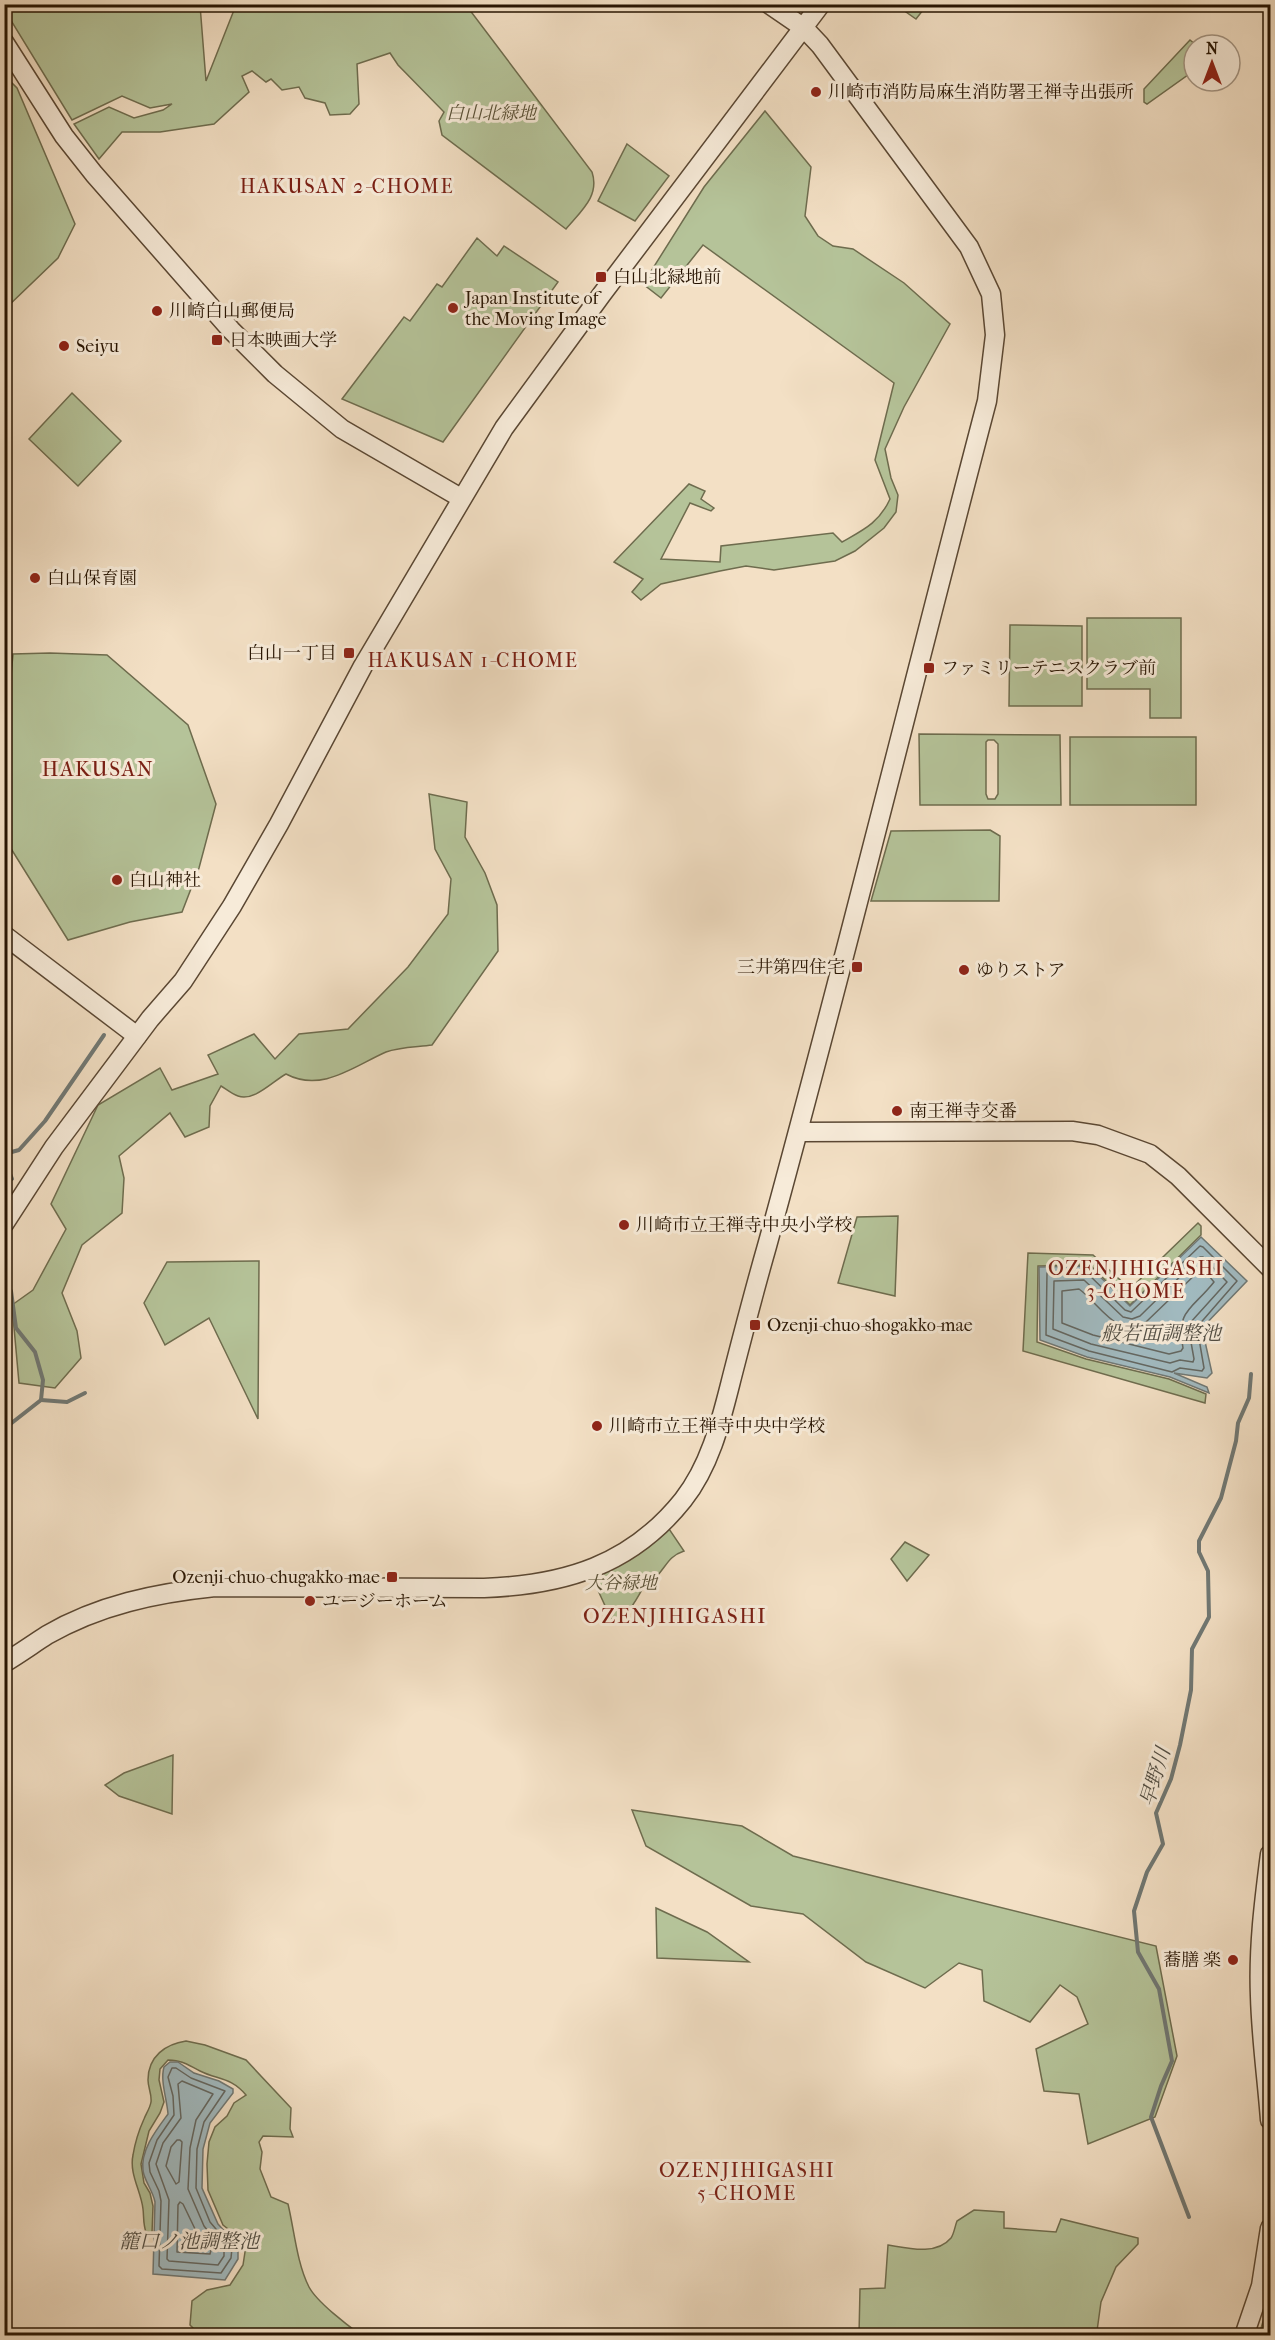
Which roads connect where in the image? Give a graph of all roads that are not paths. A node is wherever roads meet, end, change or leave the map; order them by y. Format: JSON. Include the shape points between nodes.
{"nodes":[{"id":1,"x":769,"y":4,"type":"edge"},
{"id":2,"x":821,"y":4,"type":"edge"},
{"id":3,"x":804,"y":28,"type":"junction"},
{"id":4,"x":4,"y":42,"type":"edge"},
{"id":5,"x":461,"y":498,"type":"junction"},
{"id":6,"x":4,"y":935,"type":"edge"},
{"id":7,"x":137,"y":1036,"type":"junction"},
{"id":8,"x":799,"y":1132,"type":"junction"},
{"id":9,"x":4,"y":1224,"type":"edge"},
{"id":10,"x":1270,"y":1268,"type":"edge"},
{"id":11,"x":4,"y":1663,"type":"edge"},
{"id":12,"x":1270,"y":1854,"type":"edge"},
{"id":13,"x":1270,"y":2120,"type":"edge"},
{"id":14,"x":1270,"y":2228,"type":"edge"},
{"id":15,"x":1244,"y":2336,"type":"edge"}],
"edges":[{"from":1,"to":3,"type":"street"},
{"from":2,"to":3,"type":"street"},
{"from":3,"to":5,"type":"street","via":[[504,428]]},
{"from":3,"to":8,"type":"street","via":[[969,247],[991,294],[995,335],[987,402]]},
{"from":4,"to":5,"type":"street","via":[[64,136],[94,174],[231,330],[275,374],[342,429]]},
{"from":5,"to":7,"type":"street","via":[[363,666],[232,906],[183,981]]},
{"from":6,"to":7,"type":"street"},
{"from":7,"to":9,"type":"street","via":[[54,1147]]},
{"from":8,"to":10,"type":"street","via":[[1072,1131],[1098,1135],[1160,1161]]},
{"from":8,"to":11,"type":"street","via":[[712,1447],[685,1498],[631,1550],[570,1577],[505,1587],[215,1587],[152,1595],[82,1617]]},
{"from":12,"to":13,"type":"street","via":[[1260,1997]]},
{"from":14,"to":15,"type":"street","via":[[1261,2286]]}]}
